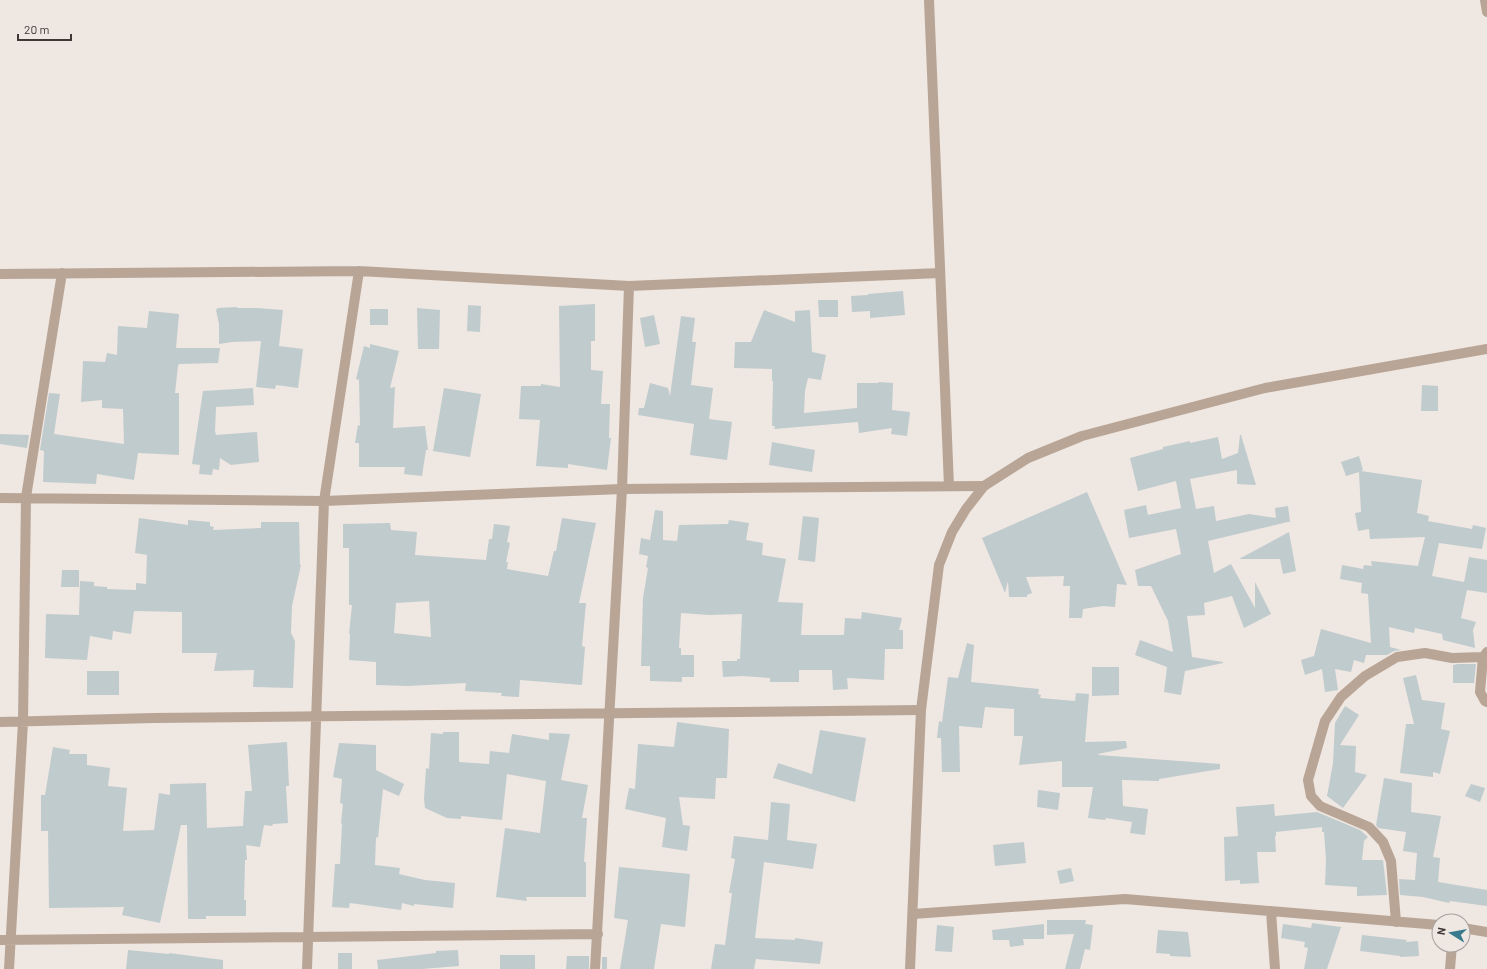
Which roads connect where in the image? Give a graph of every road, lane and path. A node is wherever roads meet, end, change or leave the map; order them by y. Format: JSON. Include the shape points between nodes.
{"nodes":[{"id":1,"x":929,"y":0,"type":"edge"},
{"id":2,"x":1485,"y":0,"type":"edge"},
{"id":3,"x":1487,"y":12,"type":"edge"},
{"id":4,"x":358,"y":271,"type":"junction"},
{"id":5,"x":940,"y":273,"type":"junction"},
{"id":6,"x":0,"y":274,"type":"edge"},
{"id":7,"x":62,"y":274,"type":"junction"},
{"id":8,"x":629,"y":286,"type":"junction"},
{"id":9,"x":1487,"y":349,"type":"edge"},
{"id":10,"x":949,"y":486,"type":"junction"},
{"id":11,"x":984,"y":486,"type":"junction"},
{"id":12,"x":622,"y":489,"type":"junction"},
{"id":13,"x":26,"y":497,"type":"junction"},
{"id":14,"x":0,"y":498,"type":"edge"},
{"id":15,"x":324,"y":501,"type":"junction"},
{"id":16,"x":1485,"y":655,"type":"edge"},
{"id":17,"x":1487,"y":702,"type":"edge"},
{"id":18,"x":921,"y":710,"type":"junction"},
{"id":19,"x":609,"y":713,"type":"junction"},
{"id":20,"x":315,"y":716,"type":"junction"},
{"id":21,"x":0,"y":722,"type":"edge"},
{"id":22,"x":23,"y":722,"type":"junction"},
{"id":23,"x":1271,"y":912,"type":"junction"},
{"id":24,"x":913,"y":914,"type":"junction"},
{"id":25,"x":1396,"y":922,"type":"junction"},
{"id":26,"x":1431,"y":924,"type":"edge"},
{"id":27,"x":1471,"y":929,"type":"edge"},
{"id":28,"x":1487,"y":932,"type":"edge"},
{"id":29,"x":598,"y":934,"type":"junction"},
{"id":30,"x":307,"y":936,"type":"junction"},
{"id":31,"x":5,"y":939,"type":"edge"},
{"id":32,"x":1451,"y":953,"type":"edge"},
{"id":33,"x":9,"y":969,"type":"edge"},
{"id":34,"x":307,"y":969,"type":"edge"},
{"id":35,"x":595,"y":969,"type":"edge"},
{"id":36,"x":910,"y":969,"type":"edge"},
{"id":37,"x":1275,"y":969,"type":"edge"},
{"id":38,"x":1450,"y":969,"type":"edge"}],
"edges":[{"from":1,"to":5,"type":"street"},
{"from":2,"to":3,"type":"street"},
{"from":4,"to":7,"type":"street"},
{"from":4,"to":8,"type":"street"},
{"from":4,"to":15,"type":"street"},
{"from":5,"to":8,"type":"street"},
{"from":5,"to":10,"type":"street"},
{"from":6,"to":7,"type":"street"},
{"from":7,"to":13,"type":"street"},
{"from":8,"to":12,"type":"street"},
{"from":9,"to":11,"type":"street","via":[[1264,388],[1082,436],[1028,458]]},
{"from":10,"to":11,"type":"street"},
{"from":10,"to":12,"type":"street"},
{"from":11,"to":18,"type":"street","via":[[952,532],[939,565]]},
{"from":12,"to":15,"type":"street"},
{"from":12,"to":19,"type":"street"},
{"from":13,"to":14,"type":"street"},
{"from":13,"to":15,"type":"street"},
{"from":13,"to":22,"type":"street"},
{"from":15,"to":20,"type":"street"},
{"from":16,"to":17,"type":"street","via":[[1480,692]]},
{"from":16,"to":25,"type":"street","via":[[1452,658],[1425,652],[1397,657],[1365,676],[1341,697],[1325,721],[1308,780],[1311,796],[1320,806],[1369,827],[1383,842],[1391,861]]},
{"from":18,"to":19,"type":"street"},
{"from":18,"to":24,"type":"street"},
{"from":19,"to":20,"type":"street"},
{"from":19,"to":29,"type":"street"},
{"from":20,"to":22,"type":"street"},
{"from":20,"to":30,"type":"street"},
{"from":21,"to":22,"type":"street"},
{"from":22,"to":31,"type":"street"},
{"from":23,"to":24,"type":"street","via":[[1125,900]]},
{"from":23,"to":25,"type":"street"},
{"from":23,"to":37,"type":"street"},
{"from":24,"to":36,"type":"street"},
{"from":25,"to":26,"type":"street"},
{"from":27,"to":28,"type":"street"},
{"from":29,"to":30,"type":"street"},
{"from":29,"to":35,"type":"street"},
{"from":30,"to":31,"type":"street"},
{"from":30,"to":34,"type":"street"},
{"from":31,"to":33,"type":"street"},
{"from":32,"to":38,"type":"street"}]}
